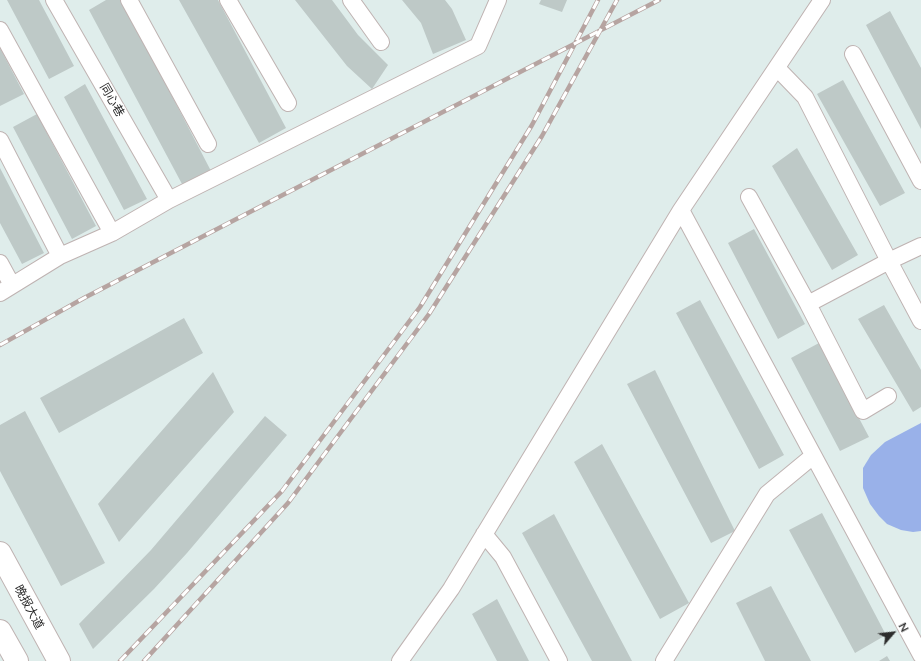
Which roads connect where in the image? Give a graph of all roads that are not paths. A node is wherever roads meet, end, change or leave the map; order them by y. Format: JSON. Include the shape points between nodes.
{"nodes":[{"id":1,"x":54,"y":0,"type":"edge"},
{"id":2,"x":129,"y":0,"type":"edge"},
{"id":3,"x":228,"y":0,"type":"edge"},
{"id":4,"x":351,"y":0,"type":"edge"},
{"id":5,"x":822,"y":0,"type":"edge"},
{"id":6,"x":493,"y":3,"type":"edge"},
{"id":7,"x":0,"y":30,"type":"edge"},
{"id":8,"x":381,"y":42,"type":"dead end"},
{"id":9,"x":853,"y":54,"type":"dead end"},
{"id":10,"x":777,"y":68,"type":"junction"},
{"id":11,"x":288,"y":103,"type":"dead end"},
{"id":12,"x":0,"y":140,"type":"edge"},
{"id":13,"x":208,"y":144,"type":"dead end"},
{"id":14,"x":921,"y":181,"type":"edge"},
{"id":15,"x":749,"y":196,"type":"dead end"},
{"id":16,"x":169,"y":200,"type":"junction"},
{"id":17,"x":681,"y":210,"type":"junction"},
{"id":18,"x":112,"y":233,"type":"junction"},
{"id":19,"x":921,"y":246,"type":"edge"},
{"id":20,"x":60,"y":256,"type":"junction"},
{"id":21,"x":888,"y":261,"type":"junction"},
{"id":22,"x":0,"y":263,"type":"edge"},
{"id":23,"x":6,"y":289,"type":"edge"},
{"id":24,"x":808,"y":304,"type":"junction"},
{"id":25,"x":921,"y":322,"type":"edge"},
{"id":26,"x":888,"y":396,"type":"dead end"},
{"id":27,"x":813,"y":456,"type":"junction"},
{"id":28,"x":484,"y":534,"type":"junction"},
{"id":29,"x":0,"y":553,"type":"edge"},
{"id":30,"x":0,"y":631,"type":"edge"},
{"id":31,"x":921,"y":655,"type":"edge"},
{"id":32,"x":17,"y":661,"type":"edge"},
{"id":33,"x":59,"y":661,"type":"edge"},
{"id":34,"x":400,"y":661,"type":"edge"},
{"id":35,"x":559,"y":661,"type":"edge"},
{"id":36,"x":664,"y":661,"type":"edge"}],
"edges":[{"from":1,"to":16,"type":"street","name":"同心巷"},
{"from":2,"to":13,"type":"street"},
{"from":3,"to":11,"type":"street"},
{"from":4,"to":8,"type":"street"},
{"from":5,"to":10,"type":"street"},
{"from":6,"to":16,"type":"street","via":[[478,46]]},
{"from":7,"to":18,"type":"street"},
{"from":9,"to":14,"type":"street"},
{"from":10,"to":17,"type":"street"},
{"from":10,"to":21,"type":"street","via":[[805,97]]},
{"from":12,"to":20,"type":"street"},
{"from":15,"to":24,"type":"street"},
{"from":16,"to":18,"type":"street"},
{"from":17,"to":27,"type":"street"},
{"from":17,"to":28,"type":"street"},
{"from":18,"to":20,"type":"street"},
{"from":19,"to":21,"type":"street"},
{"from":20,"to":23,"type":"street"},
{"from":21,"to":24,"type":"street"},
{"from":21,"to":25,"type":"street"},
{"from":22,"to":23,"type":"street"},
{"from":24,"to":26,"type":"street","via":[[863,411]]},
{"from":27,"to":31,"type":"street"},
{"from":27,"to":36,"type":"street","via":[[767,494]]},
{"from":28,"to":34,"type":"street","via":[[451,589]]},
{"from":28,"to":35,"type":"street","via":[[503,557]]},
{"from":29,"to":33,"type":"main road","name":"晚报大道"},
{"from":30,"to":32,"type":"main road"}]}
